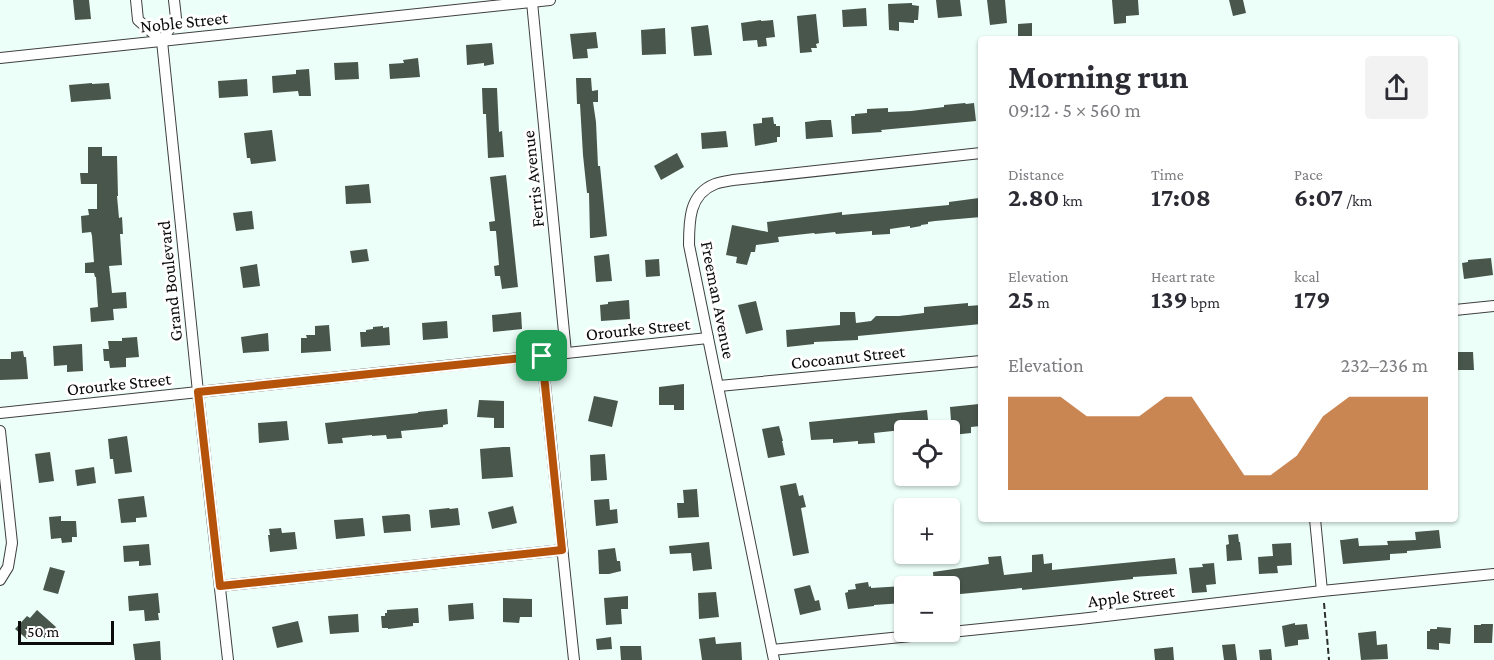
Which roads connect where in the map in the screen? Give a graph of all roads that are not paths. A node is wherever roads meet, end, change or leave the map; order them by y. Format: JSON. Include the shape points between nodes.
{"nodes":[{"id":1,"x":136,"y":0,"type":"edge"},
{"id":2,"x":174,"y":0,"type":"edge"},
{"id":3,"x":550,"y":0,"type":"edge"},
{"id":4,"x":532,"y":2,"type":"junction"},
{"id":5,"x":162,"y":41,"type":"junction"},
{"id":6,"x":0,"y":58,"type":"edge"},
{"id":7,"x":978,"y":153,"type":"edge"},
{"id":8,"x":1494,"y":306,"type":"edge"},
{"id":9,"x":1458,"y":310,"type":"edge"},
{"id":10,"x":708,"y":338,"type":"junction"},
{"id":11,"x":566,"y":353,"type":"junction"},
{"id":12,"x":542,"y":356,"type":"junction"},
{"id":13,"x":978,"y":361,"type":"edge"},
{"id":14,"x":719,"y":386,"type":"junction"},
{"id":15,"x":198,"y":392,"type":"junction"},
{"id":16,"x":0,"y":413,"type":"edge"},
{"id":17,"x":0,"y":430,"type":"edge"},
{"id":18,"x":1315,"y":522,"type":"edge"},
{"id":19,"x":562,"y":550,"type":"junction"},
{"id":20,"x":1494,"y":574,"type":"edge"},
{"id":21,"x":0,"y":580,"type":"edge"},
{"id":22,"x":220,"y":586,"type":"junction"},
{"id":23,"x":1322,"y":591,"type":"junction"},
{"id":24,"x":773,"y":655,"type":"edge"},
{"id":25,"x":228,"y":660,"type":"edge"},
{"id":26,"x":574,"y":660,"type":"edge"}],
"edges":[{"from":1,"to":5,"type":"street","via":[[138,20]]},
{"from":2,"to":5,"type":"street","via":[[176,18]]},
{"from":3,"to":4,"type":"street","name":"Noble Street"},
{"from":4,"to":5,"type":"street","name":"Noble Street"},
{"from":4,"to":11,"type":"street","name":"Ferris Avenue"},
{"from":5,"to":6,"type":"street","name":"Noble Street"},
{"from":5,"to":15,"type":"street","name":"Grand Boulevard"},
{"from":7,"to":10,"type":"street","name":"Freeman Avenue","via":[[713,185],[697,196],[690,218],[689,245]]},
{"from":8,"to":9,"type":"street"},
{"from":10,"to":11,"type":"street","name":"Orourke Street"},
{"from":10,"to":14,"type":"street","name":"Freeman Avenue"},
{"from":11,"to":12,"type":"street","name":"Orourke Street"},
{"from":12,"to":15,"type":"street","name":"Orourke Street"},
{"from":12,"to":19,"type":"street"},
{"from":13,"to":14,"type":"street","name":"Cocoanut Street"},
{"from":14,"to":24,"type":"street","name":"Freeman Avenue"},
{"from":15,"to":16,"type":"street","name":"Orourke Street"},
{"from":15,"to":22,"type":"street","name":"Grand Boulevard"},
{"from":17,"to":21,"type":"street","via":[[12,543],[8,567]]},
{"from":18,"to":23,"type":"street"},
{"from":19,"to":22,"type":"street"},
{"from":19,"to":26,"type":"street"},
{"from":20,"to":23,"type":"street","name":"Apple Street"},
{"from":22,"to":25,"type":"street","name":"Grand Boulevard"},
{"from":23,"to":24,"type":"street","name":"Apple Street"}]}
